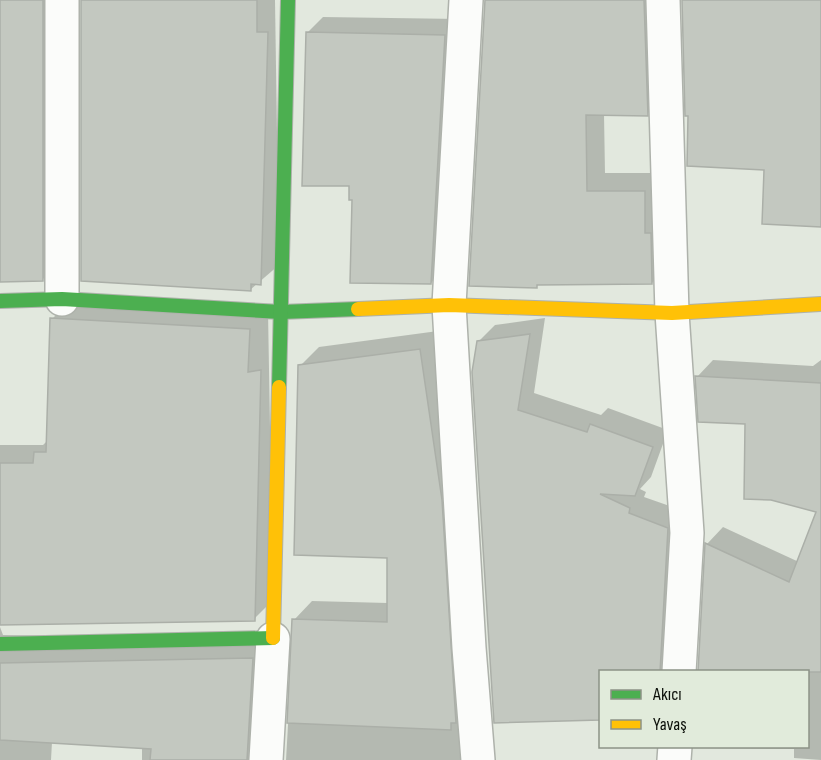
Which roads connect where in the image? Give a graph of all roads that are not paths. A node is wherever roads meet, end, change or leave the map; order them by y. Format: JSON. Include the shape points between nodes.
{"nodes":[{"id":1,"x":62,"y":0,"type":"edge"},
{"id":2,"x":288,"y":0,"type":"edge"},
{"id":3,"x":466,"y":0,"type":"edge"},
{"id":4,"x":663,"y":0,"type":"edge"},
{"id":5,"x":63,"y":299,"type":"junction"},
{"id":6,"x":0,"y":301,"type":"edge"},
{"id":7,"x":821,"y":304,"type":"edge"},
{"id":8,"x":449,"y":305,"type":"junction"},
{"id":9,"x":281,"y":312,"type":"junction"},
{"id":10,"x":672,"y":313,"type":"junction"},
{"id":11,"x":273,"y":639,"type":"junction"},
{"id":12,"x":0,"y":644,"type":"edge"},
{"id":13,"x":679,"y":670,"type":"edge"},
{"id":14,"x":266,"y":760,"type":"edge"},
{"id":15,"x":478,"y":760,"type":"edge"}],
"edges":[{"from":1,"to":5,"type":"street"},
{"from":2,"to":9,"type":"street"},
{"from":3,"to":8,"type":"street"},
{"from":4,"to":10,"type":"street"},
{"from":5,"to":6,"type":"street"},
{"from":5,"to":9,"type":"street"},
{"from":7,"to":10,"type":"street"},
{"from":8,"to":9,"type":"street"},
{"from":8,"to":10,"type":"street"},
{"from":8,"to":15,"type":"street"},
{"from":9,"to":11,"type":"street"},
{"from":10,"to":13,"type":"street","via":[[687,533]]},
{"from":11,"to":12,"type":"street"},
{"from":11,"to":14,"type":"street"}]}
